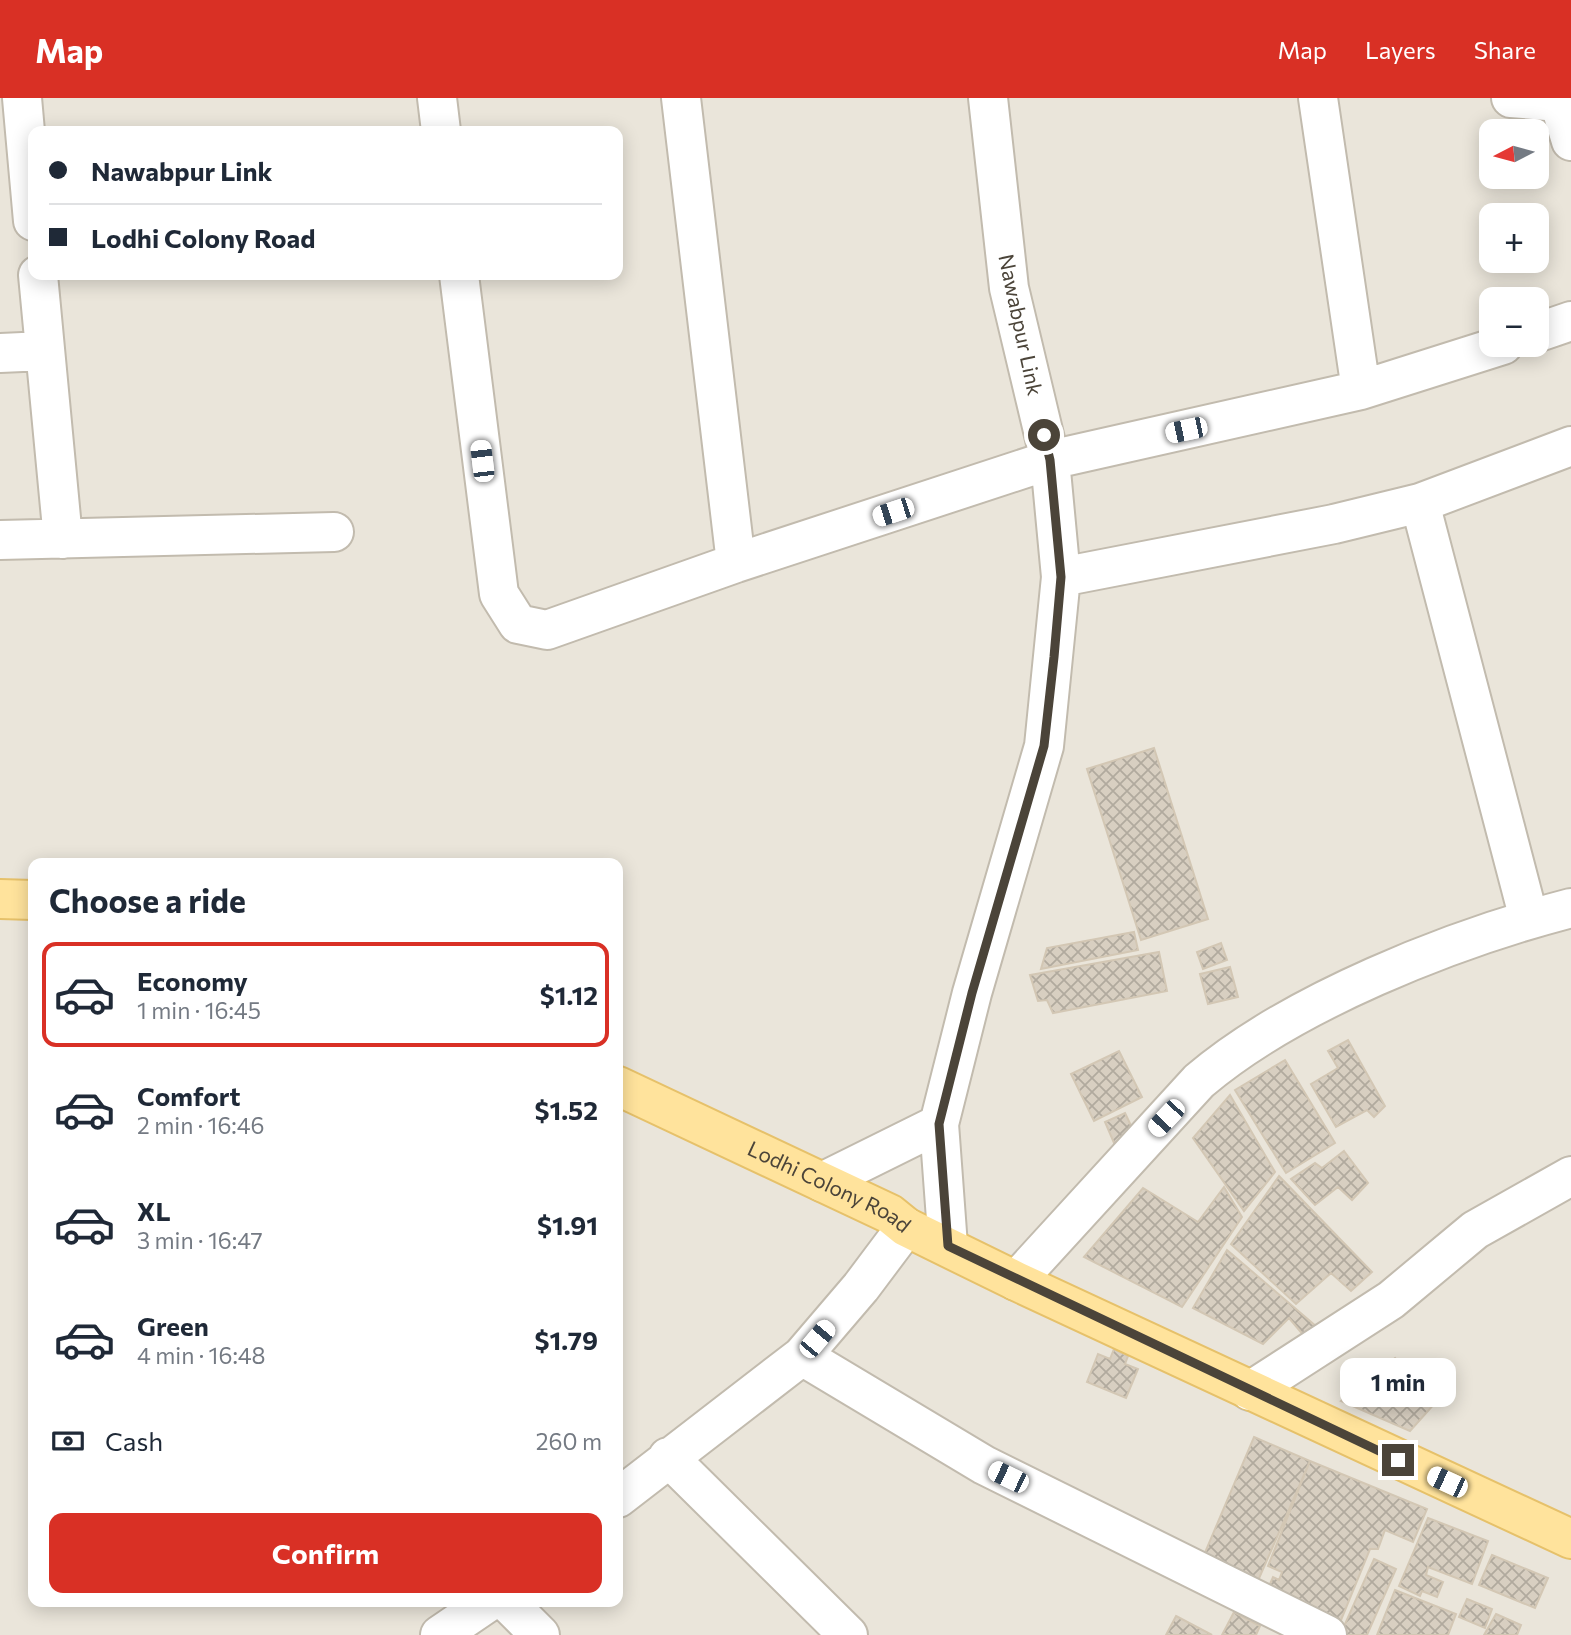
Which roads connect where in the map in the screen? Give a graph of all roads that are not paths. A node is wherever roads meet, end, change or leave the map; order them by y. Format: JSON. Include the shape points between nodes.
{"nodes":[{"id":1,"x":22,"y":98,"type":"edge"},
{"id":2,"x":437,"y":98,"type":"edge"},
{"id":3,"x":681,"y":98,"type":"edge"},
{"id":4,"x":988,"y":98,"type":"edge"},
{"id":5,"x":1318,"y":98,"type":"edge"},
{"id":6,"x":1511,"y":98,"type":"edge"},
{"id":7,"x":1558,"y":100,"type":"edge"},
{"id":8,"x":440,"y":126,"type":"edge"},
{"id":9,"x":1571,"y":141,"type":"edge"},
{"id":10,"x":20,"y":162,"type":"edge"},
{"id":11,"x":28,"y":199,"type":"edge"},
{"id":12,"x":38,"y":280,"type":"edge"},
{"id":13,"x":460,"y":280,"type":"edge"},
{"id":14,"x":1571,"y":321,"type":"edge"},
{"id":15,"x":1549,"y":329,"type":"edge"},
{"id":16,"x":45,"y":351,"type":"junction"},
{"id":17,"x":1479,"y":353,"type":"edge"},
{"id":18,"x":0,"y":354,"type":"edge"},
{"id":19,"x":1361,"y":390,"type":"junction"},
{"id":20,"x":1571,"y":446,"type":"edge"},
{"id":21,"x":1050,"y":460,"type":"junction"},
{"id":22,"x":1420,"y":503,"type":"junction"},
{"id":23,"x":334,"y":532,"type":"dead end"},
{"id":24,"x":63,"y":539,"type":"junction"},
{"id":25,"x":0,"y":540,"type":"edge"},
{"id":26,"x":736,"y":563,"type":"junction"},
{"id":27,"x":1061,"y":577,"type":"junction"},
{"id":28,"x":0,"y":899,"type":"edge"},
{"id":29,"x":28,"y":900,"type":"edge"},
{"id":30,"x":1571,"y":908,"type":"edge"},
{"id":31,"x":1529,"y":919,"type":"junction"},
{"id":32,"x":623,"y":1088,"type":"edge"},
{"id":33,"x":939,"y":1124,"type":"junction"},
{"id":34,"x":1571,"y":1176,"type":"edge"},
{"id":35,"x":822,"y":1182,"type":"junction"},
{"id":36,"x":906,"y":1227,"type":"junction"},
{"id":37,"x":948,"y":1246,"type":"junction"},
{"id":38,"x":1016,"y":1281,"type":"junction"},
{"id":39,"x":803,"y":1356,"type":"junction"},
{"id":40,"x":1250,"y":1391,"type":"junction"},
{"id":41,"x":668,"y":1457,"type":"junction"},
{"id":42,"x":623,"y":1494,"type":"edge"},
{"id":43,"x":1571,"y":1539,"type":"edge"},
{"id":44,"x":481,"y":1607,"type":"edge"},
{"id":45,"x":512,"y":1607,"type":"edge"},
{"id":46,"x":1305,"y":1630,"type":"edge"},
{"id":47,"x":440,"y":1635,"type":"edge"},
{"id":48,"x":540,"y":1635,"type":"edge"},
{"id":49,"x":848,"y":1635,"type":"edge"}],
"edges":[{"from":1,"to":10,"type":"street"},
{"from":2,"to":8,"type":"street"},
{"from":3,"to":26,"type":"street"},
{"from":4,"to":21,"type":"street","name":"Nawabpur Link","via":[[1009,288]]},
{"from":5,"to":19,"type":"street"},
{"from":6,"to":7,"type":"street"},
{"from":7,"to":9,"type":"street"},
{"from":10,"to":11,"type":"street"},
{"from":12,"to":16,"type":"street"},
{"from":13,"to":26,"type":"street","via":[[499,594],[518,624],[547,630]]},
{"from":14,"to":15,"type":"street"},
{"from":16,"to":18,"type":"street"},
{"from":16,"to":24,"type":"street"},
{"from":17,"to":19,"type":"street"},
{"from":19,"to":21,"type":"street"},
{"from":20,"to":22,"type":"street"},
{"from":21,"to":26,"type":"street"},
{"from":21,"to":27,"type":"street","name":"Nawabpur Link"},
{"from":22,"to":27,"type":"street"},
{"from":22,"to":31,"type":"street"},
{"from":23,"to":24,"type":"street"},
{"from":24,"to":25,"type":"street"},
{"from":27,"to":33,"type":"street","name":"Nawabpur Link","via":[[1044,746]]},
{"from":28,"to":29,"type":"main road"},
{"from":30,"to":31,"type":"street"},
{"from":31,"to":38,"type":"street","via":[[1349,991],[1276,1026],[1231,1054],[1199,1081]]},
{"from":32,"to":35,"type":"main road","name":"Lodhi Colony Road"},
{"from":33,"to":35,"type":"street"},
{"from":33,"to":37,"type":"street","name":"Nawabpur Link"},
{"from":34,"to":40,"type":"street","via":[[1475,1230],[1391,1300]]},
{"from":35,"to":36,"type":"main road","name":"Lodhi Colony Road","via":[[890,1214]]},
{"from":36,"to":37,"type":"main road","name":"Lodhi Colony Road"},
{"from":36,"to":39,"type":"street"},
{"from":37,"to":38,"type":"main road","name":"Lodhi Colony Road"},
{"from":38,"to":40,"type":"main road","name":"Lodhi Colony Road"},
{"from":39,"to":41,"type":"street"},
{"from":39,"to":46,"type":"street","via":[[984,1465]]},
{"from":40,"to":43,"type":"main road","name":"Lodhi Colony Road"},
{"from":41,"to":42,"type":"street"},
{"from":41,"to":49,"type":"street"},
{"from":44,"to":47,"type":"street"},
{"from":45,"to":48,"type":"street"}]}
